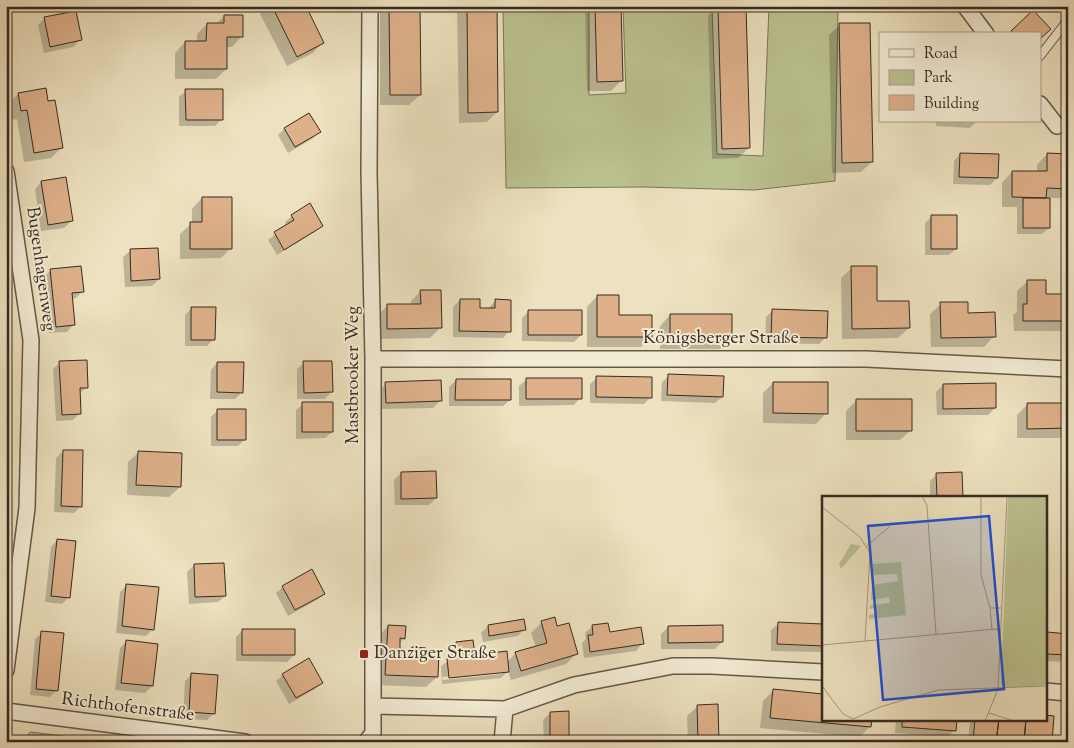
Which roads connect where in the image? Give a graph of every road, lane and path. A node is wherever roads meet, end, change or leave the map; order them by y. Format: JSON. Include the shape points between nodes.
{"nodes":[{"id":1,"x":370,"y":6,"type":"edge"},
{"id":2,"x":965,"y":6,"type":"edge"},
{"id":3,"x":1064,"y":25,"type":"dead end"},
{"id":4,"x":984,"y":32,"type":"edge"},
{"id":5,"x":1042,"y":53,"type":"edge"},
{"id":6,"x":1042,"y":107,"type":"edge"},
{"id":7,"x":1057,"y":126,"type":"dead end"},
{"id":8,"x":6,"y":171,"type":"edge"},
{"id":9,"x":373,"y":359,"type":"junction"},
{"id":10,"x":1068,"y":369,"type":"edge"},
{"id":11,"x":6,"y":670,"type":"edge"},
{"id":12,"x":822,"y":672,"type":"edge"},
{"id":13,"x":1046,"y":691,"type":"edge"},
{"id":14,"x":1068,"y":693,"type":"edge"},
{"id":15,"x":373,"y":706,"type":"junction"},
{"id":16,"x":505,"y":709,"type":"junction"},
{"id":17,"x":6,"y":711,"type":"edge"},
{"id":18,"x":245,"y":742,"type":"edge"},
{"id":19,"x":366,"y":742,"type":"edge"},
{"id":20,"x":502,"y":742,"type":"edge"}],
"edges":[{"from":1,"to":9,"type":"street","name":"Mastbrooker Weg"},
{"from":2,"to":4,"type":"street"},
{"from":3,"to":5,"type":"lane"},
{"from":6,"to":7,"type":"street"},
{"from":8,"to":11,"type":"street","name":"Bugenhagenweg","via":[[31,340],[27,508]]},
{"from":9,"to":10,"type":"street","name":"Königsberger Straße","via":[[866,359]]},
{"from":9,"to":15,"type":"street","name":"Mastbrooker Weg"},
{"from":12,"to":16,"type":"street","via":[[673,666],[574,685]]},
{"from":13,"to":14,"type":"street"},
{"from":15,"to":16,"type":"street"},
{"from":15,"to":19,"type":"street","name":"Mastbrooker Weg","via":[[372,733]]},
{"from":16,"to":20,"type":"street"},
{"from":17,"to":18,"type":"street","name":"Richthofenstraße"}]}
